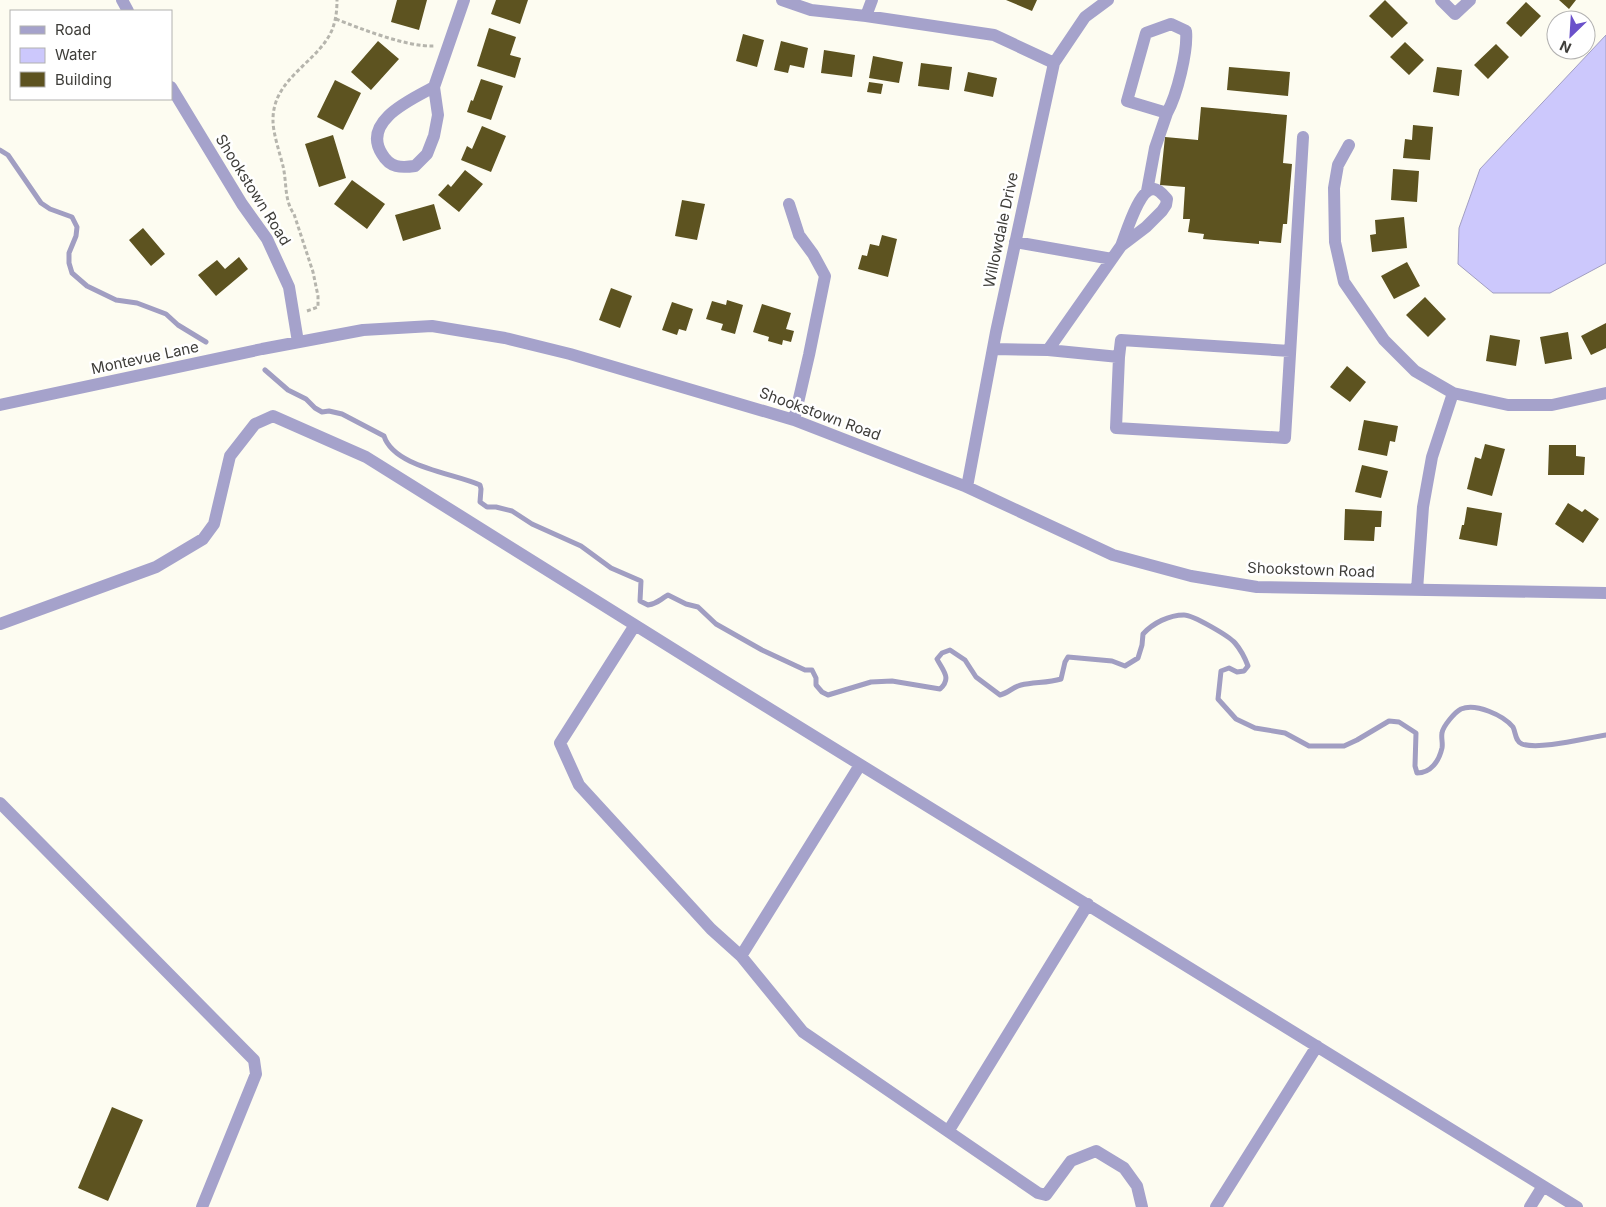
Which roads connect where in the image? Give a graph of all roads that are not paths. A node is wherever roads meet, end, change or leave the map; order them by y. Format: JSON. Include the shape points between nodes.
{"nodes":[{"id":1,"x":464,"y":0,"type":"edge"},
{"id":2,"x":782,"y":0,"type":"edge"},
{"id":3,"x":872,"y":0,"type":"edge"},
{"id":4,"x":1108,"y":0,"type":"edge"},
{"id":5,"x":1442,"y":0,"type":"edge"},
{"id":6,"x":1470,"y":0,"type":"edge"},
{"id":7,"x":866,"y":16,"type":"junction"},
{"id":8,"x":1054,"y":63,"type":"junction"},
{"id":9,"x":434,"y":87,"type":"junction"},
{"id":10,"x":172,"y":89,"type":"edge"},
{"id":11,"x":1167,"y":113,"type":"junction"},
{"id":12,"x":1303,"y":138,"type":"dead end"},
{"id":13,"x":1349,"y":145,"type":"dead end"},
{"id":14,"x":1147,"y":191,"type":"junction"},
{"id":15,"x":789,"y":204,"type":"dead end"},
{"id":16,"x":1015,"y":242,"type":"junction"},
{"id":17,"x":1121,"y":246,"type":"junction"},
{"id":18,"x":1112,"y":259,"type":"junction"},
{"id":19,"x":298,"y":342,"type":"junction"},
{"id":20,"x":993,"y":349,"type":"junction"},
{"id":21,"x":1048,"y":350,"type":"junction"},
{"id":22,"x":1290,"y":351,"type":"junction"},
{"id":23,"x":1119,"y":357,"type":"junction"},
{"id":24,"x":1453,"y":393,"type":"junction"},
{"id":25,"x":1606,"y":393,"type":"edge"},
{"id":26,"x":0,"y":405,"type":"edge"},
{"id":27,"x":794,"y":420,"type":"junction"},
{"id":28,"x":967,"y":487,"type":"junction"},
{"id":29,"x":1416,"y":590,"type":"junction"},
{"id":30,"x":1606,"y":593,"type":"edge"},
{"id":31,"x":0,"y":624,"type":"edge"},
{"id":32,"x":635,"y":625,"type":"junction"},
{"id":33,"x":860,"y":764,"type":"junction"},
{"id":34,"x":0,"y":803,"type":"edge"},
{"id":35,"x":1088,"y":904,"type":"junction"},
{"id":36,"x":740,"y":956,"type":"junction"},
{"id":37,"x":1317,"y":1046,"type":"junction"},
{"id":38,"x":949,"y":1130,"type":"junction"},
{"id":39,"x":1543,"y":1186,"type":"junction"},
{"id":40,"x":202,"y":1207,"type":"edge"},
{"id":41,"x":1142,"y":1207,"type":"edge"},
{"id":42,"x":1216,"y":1207,"type":"edge"},
{"id":43,"x":1530,"y":1207,"type":"edge"},
{"id":44,"x":1577,"y":1207,"type":"edge"}],
"edges":[{"from":1,"to":9,"type":"street"},
{"from":2,"to":7,"type":"street","via":[[811,10]]},
{"from":3,"to":7,"type":"street"},
{"from":4,"to":8,"type":"street","name":"Willowdale Drive","via":[[1085,17]]},
{"from":5,"to":6,"type":"street","via":[[1455,14]]},
{"from":7,"to":8,"type":"street","via":[[994,35]]},
{"from":8,"to":16,"type":"street","name":"Willowdale Drive"},
{"from":9,"to":9,"type":"street","via":[[400,105],[377,134],[378,148],[385,159],[399,168],[415,166],[427,154],[438,115]]},
{"from":10,"to":19,"type":"street","name":"Shookstown Road","via":[[267,239],[289,287]]},
{"from":11,"to":11,"type":"street","via":[[1127,101],[1146,33],[1171,24],[1186,31],[1187,41],[1174,101]]},
{"from":11,"to":14,"type":"street"},
{"from":12,"to":22,"type":"street"},
{"from":13,"to":24,"type":"street","via":[[1338,165],[1334,188],[1335,242],[1344,282],[1384,340],[1416,371]]},
{"from":14,"to":17,"type":"street","via":[[1136,207]]},
{"from":14,"to":17,"type":"street","via":[[1160,191],[1166,205],[1146,227]]},
{"from":15,"to":27,"type":"street","via":[[799,235],[825,276]]},
{"from":16,"to":18,"type":"street"},
{"from":16,"to":20,"type":"street","name":"Willowdale Drive"},
{"from":17,"to":18,"type":"street"},
{"from":18,"to":21,"type":"street"},
{"from":19,"to":26,"type":"street","name":"Montevue Lane"},
{"from":19,"to":27,"type":"street","name":"Shookstown Road","via":[[363,330],[432,326],[505,338],[570,354]]},
{"from":20,"to":21,"type":"street"},
{"from":20,"to":28,"type":"street","name":"Willowdale Drive"},
{"from":21,"to":23,"type":"street"},
{"from":22,"to":23,"type":"street","via":[[1120,340]]},
{"from":22,"to":23,"type":"street","via":[[1285,438],[1116,428]]},
{"from":24,"to":25,"type":"street","via":[[1508,405],[1535,405]]},
{"from":24,"to":29,"type":"street","via":[[1432,457],[1423,507]]},
{"from":27,"to":28,"type":"street","name":"Shookstown Road"},
{"from":28,"to":29,"type":"street","name":"Shookstown Road","via":[[1113,555],[1191,576],[1257,587]]},
{"from":29,"to":30,"type":"street","name":"Shookstown Road"},
{"from":31,"to":32,"type":"street","via":[[156,567],[203,540],[214,524],[230,456],[255,424],[273,416],[366,457]]},
{"from":32,"to":33,"type":"street"},
{"from":32,"to":36,"type":"street","via":[[560,742],[579,785],[711,929]]},
{"from":33,"to":35,"type":"street"},
{"from":33,"to":36,"type":"street"},
{"from":34,"to":40,"type":"street","via":[[254,1060],[256,1074]]},
{"from":35,"to":37,"type":"street"},
{"from":35,"to":38,"type":"street"},
{"from":36,"to":38,"type":"street","via":[[803,1032]]},
{"from":37,"to":39,"type":"street"},
{"from":37,"to":42,"type":"street"},
{"from":38,"to":41,"type":"street","via":[[1038,1193],[1046,1195],[1071,1160],[1096,1151],[1124,1168],[1137,1186]]},
{"from":39,"to":43,"type":"street"},
{"from":39,"to":44,"type":"street"}]}
